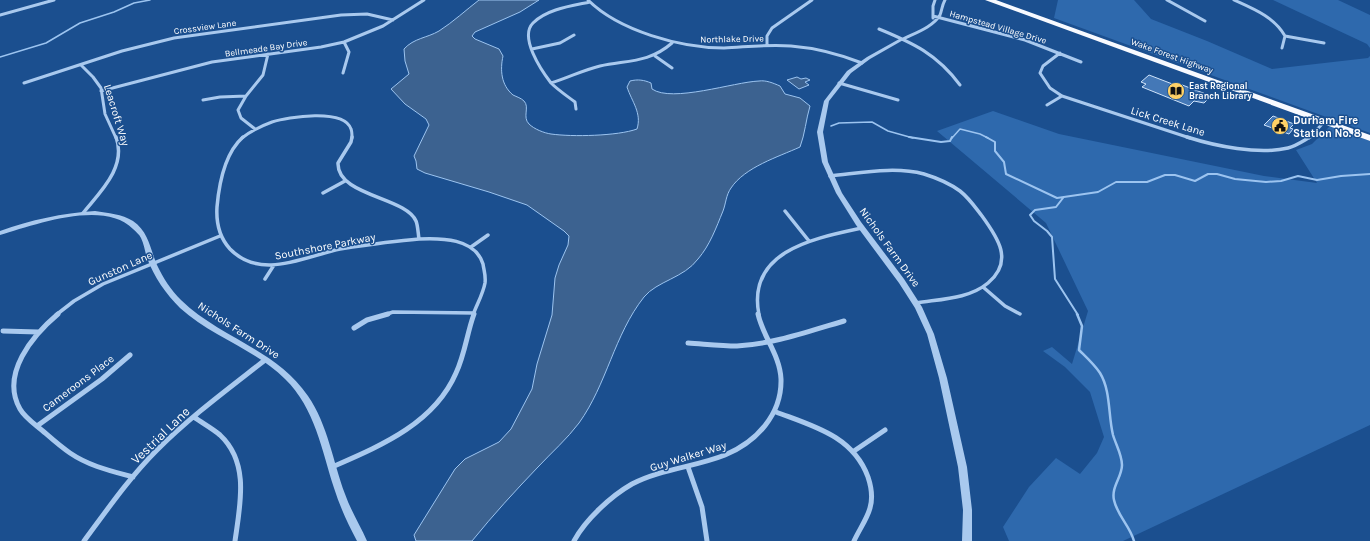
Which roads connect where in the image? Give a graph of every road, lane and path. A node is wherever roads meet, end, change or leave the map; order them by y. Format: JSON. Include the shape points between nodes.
{"nodes":[{"id":1,"x":54,"y":0,"type":"edge"},
{"id":2,"x":424,"y":0,"type":"edge"},
{"id":3,"x":812,"y":0,"type":"edge"},
{"id":4,"x":935,"y":0,"type":"edge"},
{"id":5,"x":945,"y":0,"type":"edge"},
{"id":6,"x":989,"y":0,"type":"edge"},
{"id":7,"x":1167,"y":0,"type":"edge"},
{"id":8,"x":1234,"y":0,"type":"edge"},
{"id":9,"x":589,"y":1,"type":"edge"},
{"id":10,"x":0,"y":15,"type":"edge"},
{"id":11,"x":933,"y":16,"type":"junction"},
{"id":12,"x":939,"y":17,"type":"junction"},
{"id":13,"x":392,"y":20,"type":"junction"},
{"id":14,"x":934,"y":20,"type":"junction"},
{"id":15,"x":1206,"y":21,"type":"dead end"},
{"id":16,"x":879,"y":29,"type":"dead end"},
{"id":17,"x":574,"y":35,"type":"dead end"},
{"id":18,"x":1285,"y":36,"type":"junction"},
{"id":19,"x":904,"y":39,"type":"junction"},
{"id":20,"x":344,"y":42,"type":"junction"},
{"id":21,"x":672,"y":42,"type":"junction"},
{"id":22,"x":1324,"y":43,"type":"dead end"},
{"id":23,"x":767,"y":45,"type":"junction"},
{"id":24,"x":1282,"y":48,"type":"dead end"},
{"id":25,"x":532,"y":49,"type":"junction"},
{"id":26,"x":1060,"y":53,"type":"junction"},
{"id":27,"x":268,"y":54,"type":"junction"},
{"id":28,"x":655,"y":56,"type":"junction"},
{"id":29,"x":1081,"y":62,"type":"dead end"},
{"id":30,"x":862,"y":63,"type":"junction"},
{"id":31,"x":81,"y":65,"type":"junction"},
{"id":32,"x":672,"y":68,"type":"dead end"},
{"id":33,"x":343,"y":73,"type":"dead end"},
{"id":34,"x":24,"y":83,"type":"dead end"},
{"id":35,"x":551,"y":83,"type":"junction"},
{"id":36,"x":839,"y":83,"type":"junction"},
{"id":37,"x":960,"y":85,"type":"dead end"},
{"id":38,"x":102,"y":91,"type":"junction"},
{"id":39,"x":246,"y":96,"type":"junction"},
{"id":40,"x":1062,"y":96,"type":"junction"},
{"id":41,"x":204,"y":100,"type":"dead end"},
{"id":42,"x":898,"y":100,"type":"dead end"},
{"id":43,"x":1047,"y":105,"type":"dead end"},
{"id":44,"x":576,"y":109,"type":"dead end"},
{"id":45,"x":1324,"y":122,"type":"junction"},
{"id":46,"x":255,"y":129,"type":"junction"},
{"id":47,"x":1370,"y":138,"type":"edge"},
{"id":48,"x":830,"y":176,"type":"junction"},
{"id":49,"x":345,"y":181,"type":"junction"},
{"id":50,"x":323,"y":193,"type":"dead end"},
{"id":51,"x":786,"y":211,"type":"dead end"},
{"id":52,"x":83,"y":213,"type":"junction"},
{"id":53,"x":862,"y":228,"type":"junction"},
{"id":54,"x":0,"y":233,"type":"edge"},
{"id":55,"x":488,"y":235,"type":"dead end"},
{"id":56,"x":220,"y":236,"type":"junction"},
{"id":57,"x":419,"y":239,"type":"junction"},
{"id":58,"x":809,"y":241,"type":"junction"},
{"id":59,"x":471,"y":247,"type":"junction"},
{"id":60,"x":152,"y":264,"type":"junction"},
{"id":61,"x":274,"y":265,"type":"junction"},
{"id":62,"x":265,"y":279,"type":"dead end"},
{"id":63,"x":983,"y":287,"type":"junction"},
{"id":64,"x":916,"y":303,"type":"junction"},
{"id":65,"x":474,"y":313,"type":"junction"},
{"id":66,"x":1020,"y":314,"type":"dead end"},
{"id":67,"x":844,"y":321,"type":"dead end"},
{"id":68,"x":354,"y":328,"type":"dead end"},
{"id":69,"x":3,"y":331,"type":"dead end"},
{"id":70,"x":38,"y":332,"type":"junction"},
{"id":71,"x":767,"y":341,"type":"junction"},
{"id":72,"x":688,"y":343,"type":"dead end"},
{"id":73,"x":130,"y":355,"type":"dead end"},
{"id":74,"x":265,"y":360,"type":"junction"},
{"id":75,"x":776,"y":412,"type":"junction"},
{"id":76,"x":194,"y":417,"type":"junction"},
{"id":77,"x":37,"y":426,"type":"junction"},
{"id":78,"x":885,"y":430,"type":"dead end"},
{"id":79,"x":854,"y":451,"type":"junction"},
{"id":80,"x":688,"y":466,"type":"junction"},
{"id":81,"x":332,"y":467,"type":"junction"},
{"id":82,"x":133,"y":477,"type":"junction"},
{"id":83,"x":84,"y":541,"type":"edge"},
{"id":84,"x":236,"y":541,"type":"edge"},
{"id":85,"x":362,"y":541,"type":"edge"},
{"id":86,"x":574,"y":541,"type":"edge"},
{"id":87,"x":707,"y":541,"type":"edge"},
{"id":88,"x":854,"y":541,"type":"edge"},
{"id":89,"x":967,"y":541,"type":"edge"}],
"edges":[{"from":1,"to":10,"type":"street"},
{"from":2,"to":13,"type":"street","name":"Bellmeade Bay Drive"},
{"from":3,"to":23,"type":"street","via":[[774,26],[768,33]]},
{"from":4,"to":11,"type":"street"},
{"from":5,"to":12,"type":"street"},
{"from":6,"to":45,"type":"highway","name":"Wake Forest Highway"},
{"from":7,"to":15,"type":"street"},
{"from":8,"to":18,"type":"street","via":[[1265,16],[1276,24]]},
{"from":9,"to":21,"type":"street","name":"Northlake Drive","via":[[637,31]]},
{"from":9,"to":25,"type":"street","via":[[556,10],[536,20],[527,33]]},
{"from":11,"to":12,"type":"street","name":"Hampstead Village Drive"},
{"from":11,"to":14,"type":"street"},
{"from":12,"to":14,"type":"street","name":"Nichols Farm Drive"},
{"from":12,"to":26,"type":"street","name":"Hampstead Village Drive","via":[[1026,40]]},
{"from":13,"to":20,"type":"street","name":"Bellmeade Bay Drive","via":[[370,33]]},
{"from":13,"to":31,"type":"street","name":"Crossview Lane","via":[[367,14],[341,15],[212,32],[152,43]]},
{"from":14,"to":19,"type":"street","name":"Nichols Farm Drive"},
{"from":16,"to":19,"type":"street"},
{"from":17,"to":25,"type":"street","via":[[568,40]]},
{"from":18,"to":22,"type":"street"},
{"from":18,"to":24,"type":"street"},
{"from":19,"to":30,"type":"street","name":"Nichols Farm Drive"},
{"from":19,"to":37,"type":"street","via":[[938,58]]},
{"from":20,"to":27,"type":"street","name":"Bellmeade Bay Drive"},
{"from":20,"to":33,"type":"street","via":[[349,52]]},
{"from":21,"to":23,"type":"street","name":"Northlake Drive","via":[[710,48]]},
{"from":21,"to":28,"type":"street"},
{"from":23,"to":30,"type":"street","name":"Northlake Drive","via":[[815,49]]},
{"from":25,"to":35,"type":"street"},
{"from":26,"to":29,"type":"street","name":"Hampstead Village Drive"},
{"from":26,"to":40,"type":"street","name":"Lick Creek Lane","via":[[1043,66],[1040,73],[1050,88]]},
{"from":27,"to":38,"type":"street","name":"Bellmeade Bay Drive","via":[[196,66]]},
{"from":27,"to":39,"type":"street","via":[[263,75]]},
{"from":28,"to":32,"type":"street"},
{"from":28,"to":35,"type":"street","via":[[602,65]]},
{"from":30,"to":36,"type":"street","name":"Nichols Farm Drive"},
{"from":31,"to":34,"type":"street","name":"Crossview Lane"},
{"from":31,"to":38,"type":"street","name":"Leacroft Way","via":[[99,84]]},
{"from":35,"to":44,"type":"street","via":[[575,102]]},
{"from":36,"to":42,"type":"street"},
{"from":36,"to":48,"type":"street","name":"Nichols Farm Drive","via":[[827,103],[821,125],[820,144]]},
{"from":38,"to":52,"type":"street","name":"Leacroft Way","via":[[103,109],[118,146],[118,160],[109,179]]},
{"from":39,"to":41,"type":"street"},
{"from":39,"to":46,"type":"street","via":[[239,106],[239,115]]},
{"from":40,"to":43,"type":"street"},
{"from":40,"to":45,"type":"street","name":"Lick Creek Lane","via":[[1196,140],[1243,149],[1287,148],[1312,136]]},
{"from":45,"to":47,"type":"highway","name":"Wake Forest Highway"},
{"from":46,"to":49,"type":"street","via":[[281,120],[309,115],[330,116],[347,123],[353,134],[352,141],[341,156],[338,167],[339,174]]},
{"from":46,"to":56,"type":"street","via":[[237,142],[229,156],[218,206]]},
{"from":48,"to":53,"type":"street","name":"Nichols Farm Drive"},
{"from":48,"to":63,"type":"street","via":[[908,171],[936,178],[961,192],[992,230],[1002,251],[1001,265],[994,278]]},
{"from":49,"to":50,"type":"street"},
{"from":49,"to":57,"type":"street","via":[[408,211],[416,220]]},
{"from":51,"to":58,"type":"street"},
{"from":52,"to":54,"type":"street","name":"Nichols Farm Drive","via":[[37,221]]},
{"from":52,"to":60,"type":"street","name":"Nichols Farm Drive","via":[[111,215],[133,224],[142,232]]},
{"from":53,"to":58,"type":"street"},
{"from":53,"to":64,"type":"street","name":"Nichols Farm Drive"},
{"from":55,"to":59,"type":"street"},
{"from":56,"to":60,"type":"street","name":"Gunston Lane"},
{"from":56,"to":61,"type":"street","name":"Southshore Parkway","via":[[232,251],[243,258],[254,263]]},
{"from":57,"to":59,"type":"street","name":"Southshore Parkway","via":[[442,238]]},
{"from":57,"to":61,"type":"street","name":"Southshore Parkway","via":[[332,251]]},
{"from":58,"to":71,"type":"street","via":[[780,255],[762,277],[756,306]]},
{"from":59,"to":65,"type":"street","via":[[481,258],[486,273]]},
{"from":60,"to":70,"type":"street","name":"Gunston Lane","via":[[90,290]]},
{"from":60,"to":74,"type":"street","name":"Nichols Farm Drive","via":[[162,282],[197,318]]},
{"from":61,"to":62,"type":"street"},
{"from":63,"to":64,"type":"street","via":[[969,293]]},
{"from":63,"to":66,"type":"street","via":[[1005,306]]},
{"from":64,"to":89,"type":"street","name":"Nichols Farm Drive","via":[[934,342],[948,396],[967,487]]},
{"from":65,"to":68,"type":"street","via":[[393,312],[367,320]]},
{"from":65,"to":81,"type":"street","via":[[460,365],[455,377],[437,402],[411,427],[397,436]]},
{"from":67,"to":71,"type":"street"},
{"from":69,"to":70,"type":"street"},
{"from":70,"to":77,"type":"street","name":"Gunston Lane","via":[[20,361],[14,385],[18,406]]},
{"from":71,"to":72,"type":"street","via":[[724,346]]},
{"from":71,"to":75,"type":"street","via":[[780,370]]},
{"from":73,"to":77,"type":"street","name":"Cameroons Place"},
{"from":74,"to":76,"type":"street","name":"Vestrial Lane"},
{"from":74,"to":81,"type":"street","name":"Nichols Farm Drive","via":[[287,377],[308,402],[319,422]]},
{"from":75,"to":79,"type":"street","via":[[826,431]]},
{"from":75,"to":80,"type":"street","name":"Guy Walker Way","via":[[756,435],[736,450]]},
{"from":76,"to":82,"type":"street","name":"Vestrial Lane","via":[[156,451]]},
{"from":76,"to":84,"type":"street","via":[[220,435],[235,455],[242,491]]},
{"from":77,"to":82,"type":"street","name":"Gunston Lane","via":[[85,462]]},
{"from":78,"to":79,"type":"street"},
{"from":79,"to":88,"type":"street","via":[[864,466],[871,492],[870,508]]},
{"from":80,"to":86,"type":"street","name":"Guy Walker Way","via":[[643,479],[620,492],[593,516]]},
{"from":80,"to":87,"type":"street","via":[[702,508]]},
{"from":81,"to":85,"type":"street","name":"Nichols Farm Drive","via":[[349,516]]},
{"from":82,"to":83,"type":"street","name":"Vestrial Lane"}]}
